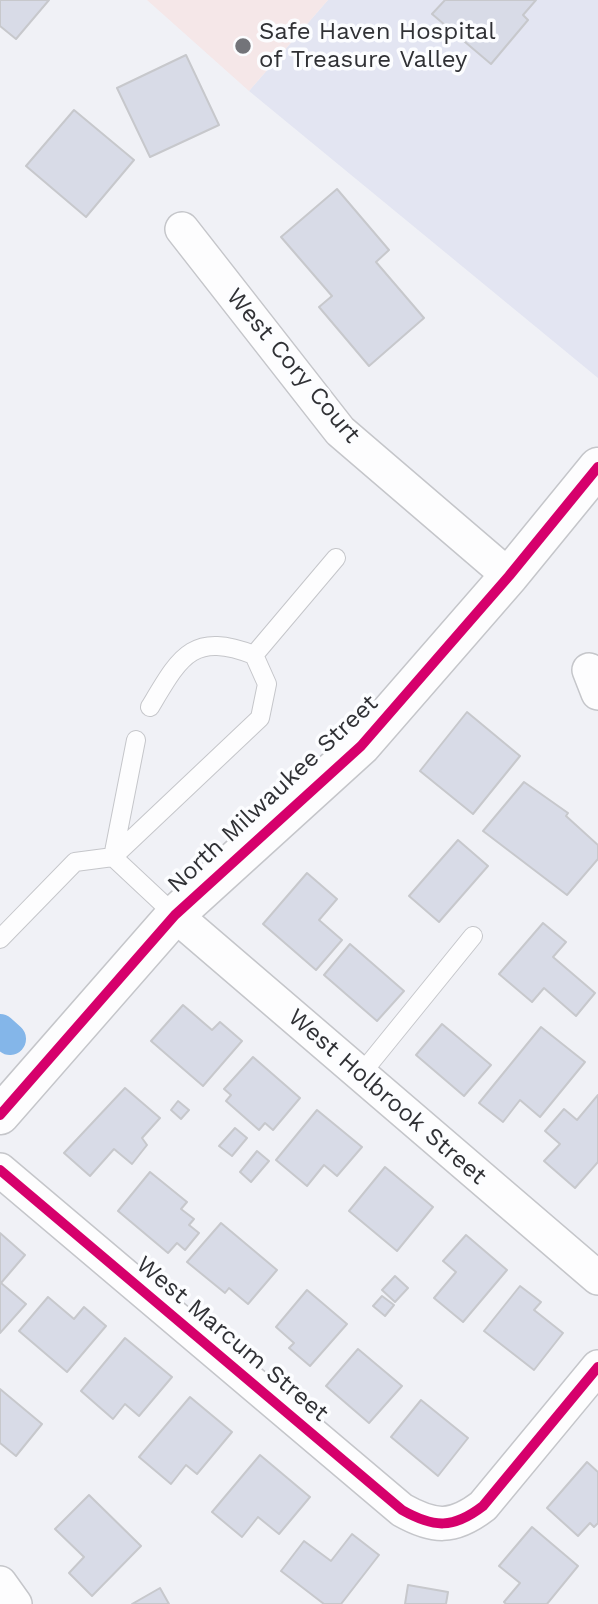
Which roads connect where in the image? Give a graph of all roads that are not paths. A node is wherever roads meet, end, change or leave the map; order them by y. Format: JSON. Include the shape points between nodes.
{"nodes":[{"id":1,"x":182,"y":229,"type":"dead end"},
{"id":2,"x":598,"y":467,"type":"edge"},
{"id":3,"x":336,"y":558,"type":"dead end"},
{"id":4,"x":509,"y":576,"type":"junction"},
{"id":5,"x":254,"y":655,"type":"junction"},
{"id":6,"x":150,"y":706,"type":"dead end"},
{"id":7,"x":136,"y":740,"type":"dead end"},
{"id":8,"x":113,"y":858,"type":"junction"},
{"id":9,"x":176,"y":915,"type":"junction"},
{"id":10,"x":474,"y":936,"type":"dead end"},
{"id":11,"x":0,"y":939,"type":"edge"},
{"id":12,"x":360,"y":1074,"type":"junction"},
{"id":13,"x":0,"y":1115,"type":"edge"},
{"id":14,"x":0,"y":1170,"type":"edge"},
{"id":15,"x":598,"y":1278,"type":"edge"},
{"id":16,"x":598,"y":1367,"type":"edge"},
{"id":17,"x":0,"y":1583,"type":"edge"},
{"id":18,"x":15,"y":1604,"type":"edge"}],
"edges":[{"from":1,"to":4,"type":"street","name":"West Cory Court","via":[[340,431]]},
{"from":2,"to":4,"type":"main road","name":"North Milwaukee Street"},
{"from":3,"to":5,"type":"lane"},
{"from":4,"to":9,"type":"main road","name":"North Milwaukee Street","via":[[361,746]]},
{"from":5,"to":6,"type":"lane","via":[[227,645],[209,645],[189,653],[172,670]]},
{"from":5,"to":8,"type":"lane","via":[[267,684],[260,719]]},
{"from":7,"to":8,"type":"lane"},
{"from":8,"to":9,"type":"lane"},
{"from":8,"to":11,"type":"lane","via":[[75,862]]},
{"from":9,"to":12,"type":"street","name":"West Holbrook Street"},
{"from":9,"to":13,"type":"main road","name":"North Milwaukee Street"},
{"from":10,"to":12,"type":"lane"},
{"from":12,"to":15,"type":"street","name":"West Holbrook Street"},
{"from":14,"to":16,"type":"street","name":"West Marcum Street","via":[[402,1510],[422,1521],[445,1524],[465,1520],[483,1506]]},
{"from":17,"to":18,"type":"street"}]}
